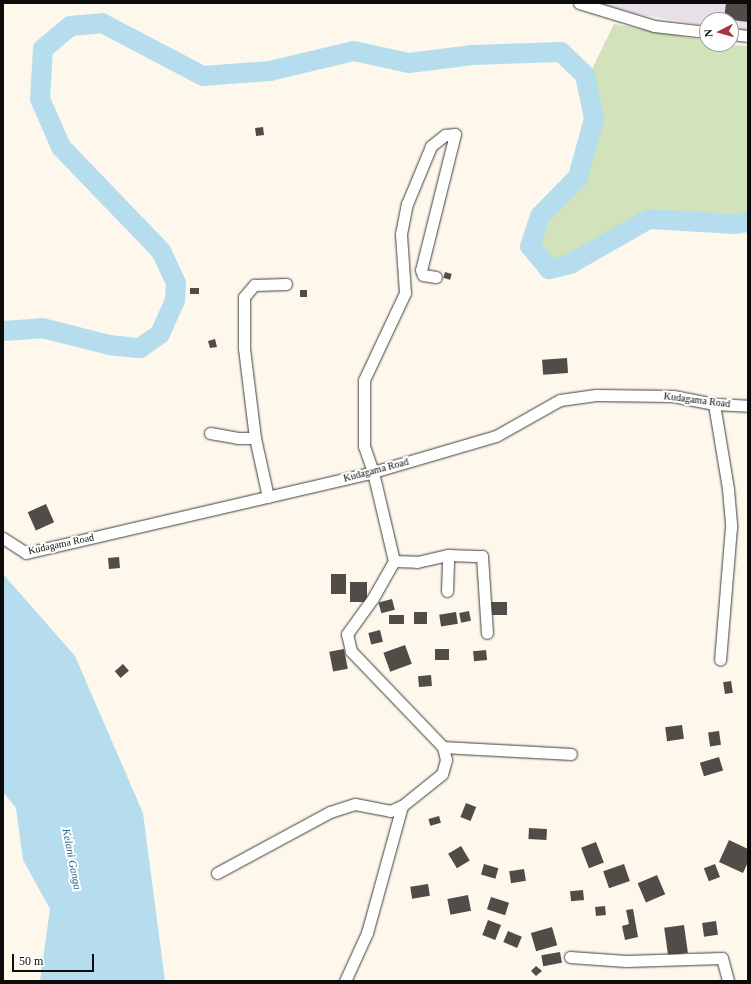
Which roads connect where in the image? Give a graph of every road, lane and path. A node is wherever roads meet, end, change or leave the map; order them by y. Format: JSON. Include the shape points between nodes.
{"nodes":[{"id":1,"x":579,"y":3,"type":"edge"},
{"id":2,"x":699,"y":31,"type":"edge"},
{"id":3,"x":436,"y":277,"type":"dead end"},
{"id":4,"x":286,"y":284,"type":"dead end"},
{"id":5,"x":714,"y":404,"type":"junction"},
{"id":6,"x":748,"y":406,"type":"edge"},
{"id":7,"x":210,"y":433,"type":"dead end"},
{"id":8,"x":255,"y":438,"type":"junction"},
{"id":9,"x":373,"y":472,"type":"junction"},
{"id":10,"x":268,"y":497,"type":"junction"},
{"id":11,"x":3,"y":538,"type":"edge"},
{"id":12,"x":448,"y":555,"type":"junction"},
{"id":13,"x":394,"y":561,"type":"junction"},
{"id":14,"x":447,"y":591,"type":"dead end"},
{"id":15,"x":486,"y":633,"type":"dead end"},
{"id":16,"x":720,"y":660,"type":"dead end"},
{"id":17,"x":443,"y":747,"type":"junction"},
{"id":18,"x":571,"y":754,"type":"dead end"},
{"id":19,"x":402,"y":806,"type":"junction"},
{"id":20,"x":217,"y":873,"type":"dead end"},
{"id":21,"x":570,"y":957,"type":"dead end"},
{"id":22,"x":345,"y":981,"type":"edge"},
{"id":23,"x":728,"y":981,"type":"edge"}],
"edges":[{"from":1,"to":2,"type":"street","via":[[654,26]]},
{"from":3,"to":9,"type":"street","via":[[423,275],[421,270],[455,134],[445,135],[431,146],[407,204],[401,234],[405,293],[364,380],[364,446]]},
{"from":4,"to":8,"type":"street","via":[[254,285],[244,298],[244,348]]},
{"from":5,"to":6,"type":"street","name":"Kudagama Road"},
{"from":5,"to":9,"type":"street","name":"Kudagama Road","via":[[673,396],[596,395],[560,400],[496,436]]},
{"from":5,"to":16,"type":"street","via":[[728,489],[731,526]]},
{"from":7,"to":8,"type":"street"},
{"from":8,"to":10,"type":"street"},
{"from":9,"to":10,"type":"street","name":"Kudagama Road"},
{"from":9,"to":13,"type":"street"},
{"from":10,"to":11,"type":"street","name":"Kudagama Road","via":[[26,553]]},
{"from":12,"to":13,"type":"street","via":[[418,562]]},
{"from":12,"to":14,"type":"street"},
{"from":12,"to":15,"type":"street","via":[[482,556]]},
{"from":13,"to":17,"type":"street","via":[[374,598],[347,634],[348,644]]},
{"from":17,"to":18,"type":"street"},
{"from":17,"to":19,"type":"street","via":[[446,760],[442,774]]},
{"from":19,"to":20,"type":"street","via":[[390,812],[355,804],[330,812]]},
{"from":19,"to":22,"type":"street","via":[[367,933]]},
{"from":21,"to":23,"type":"street","via":[[626,961],[722,958]]}]}
